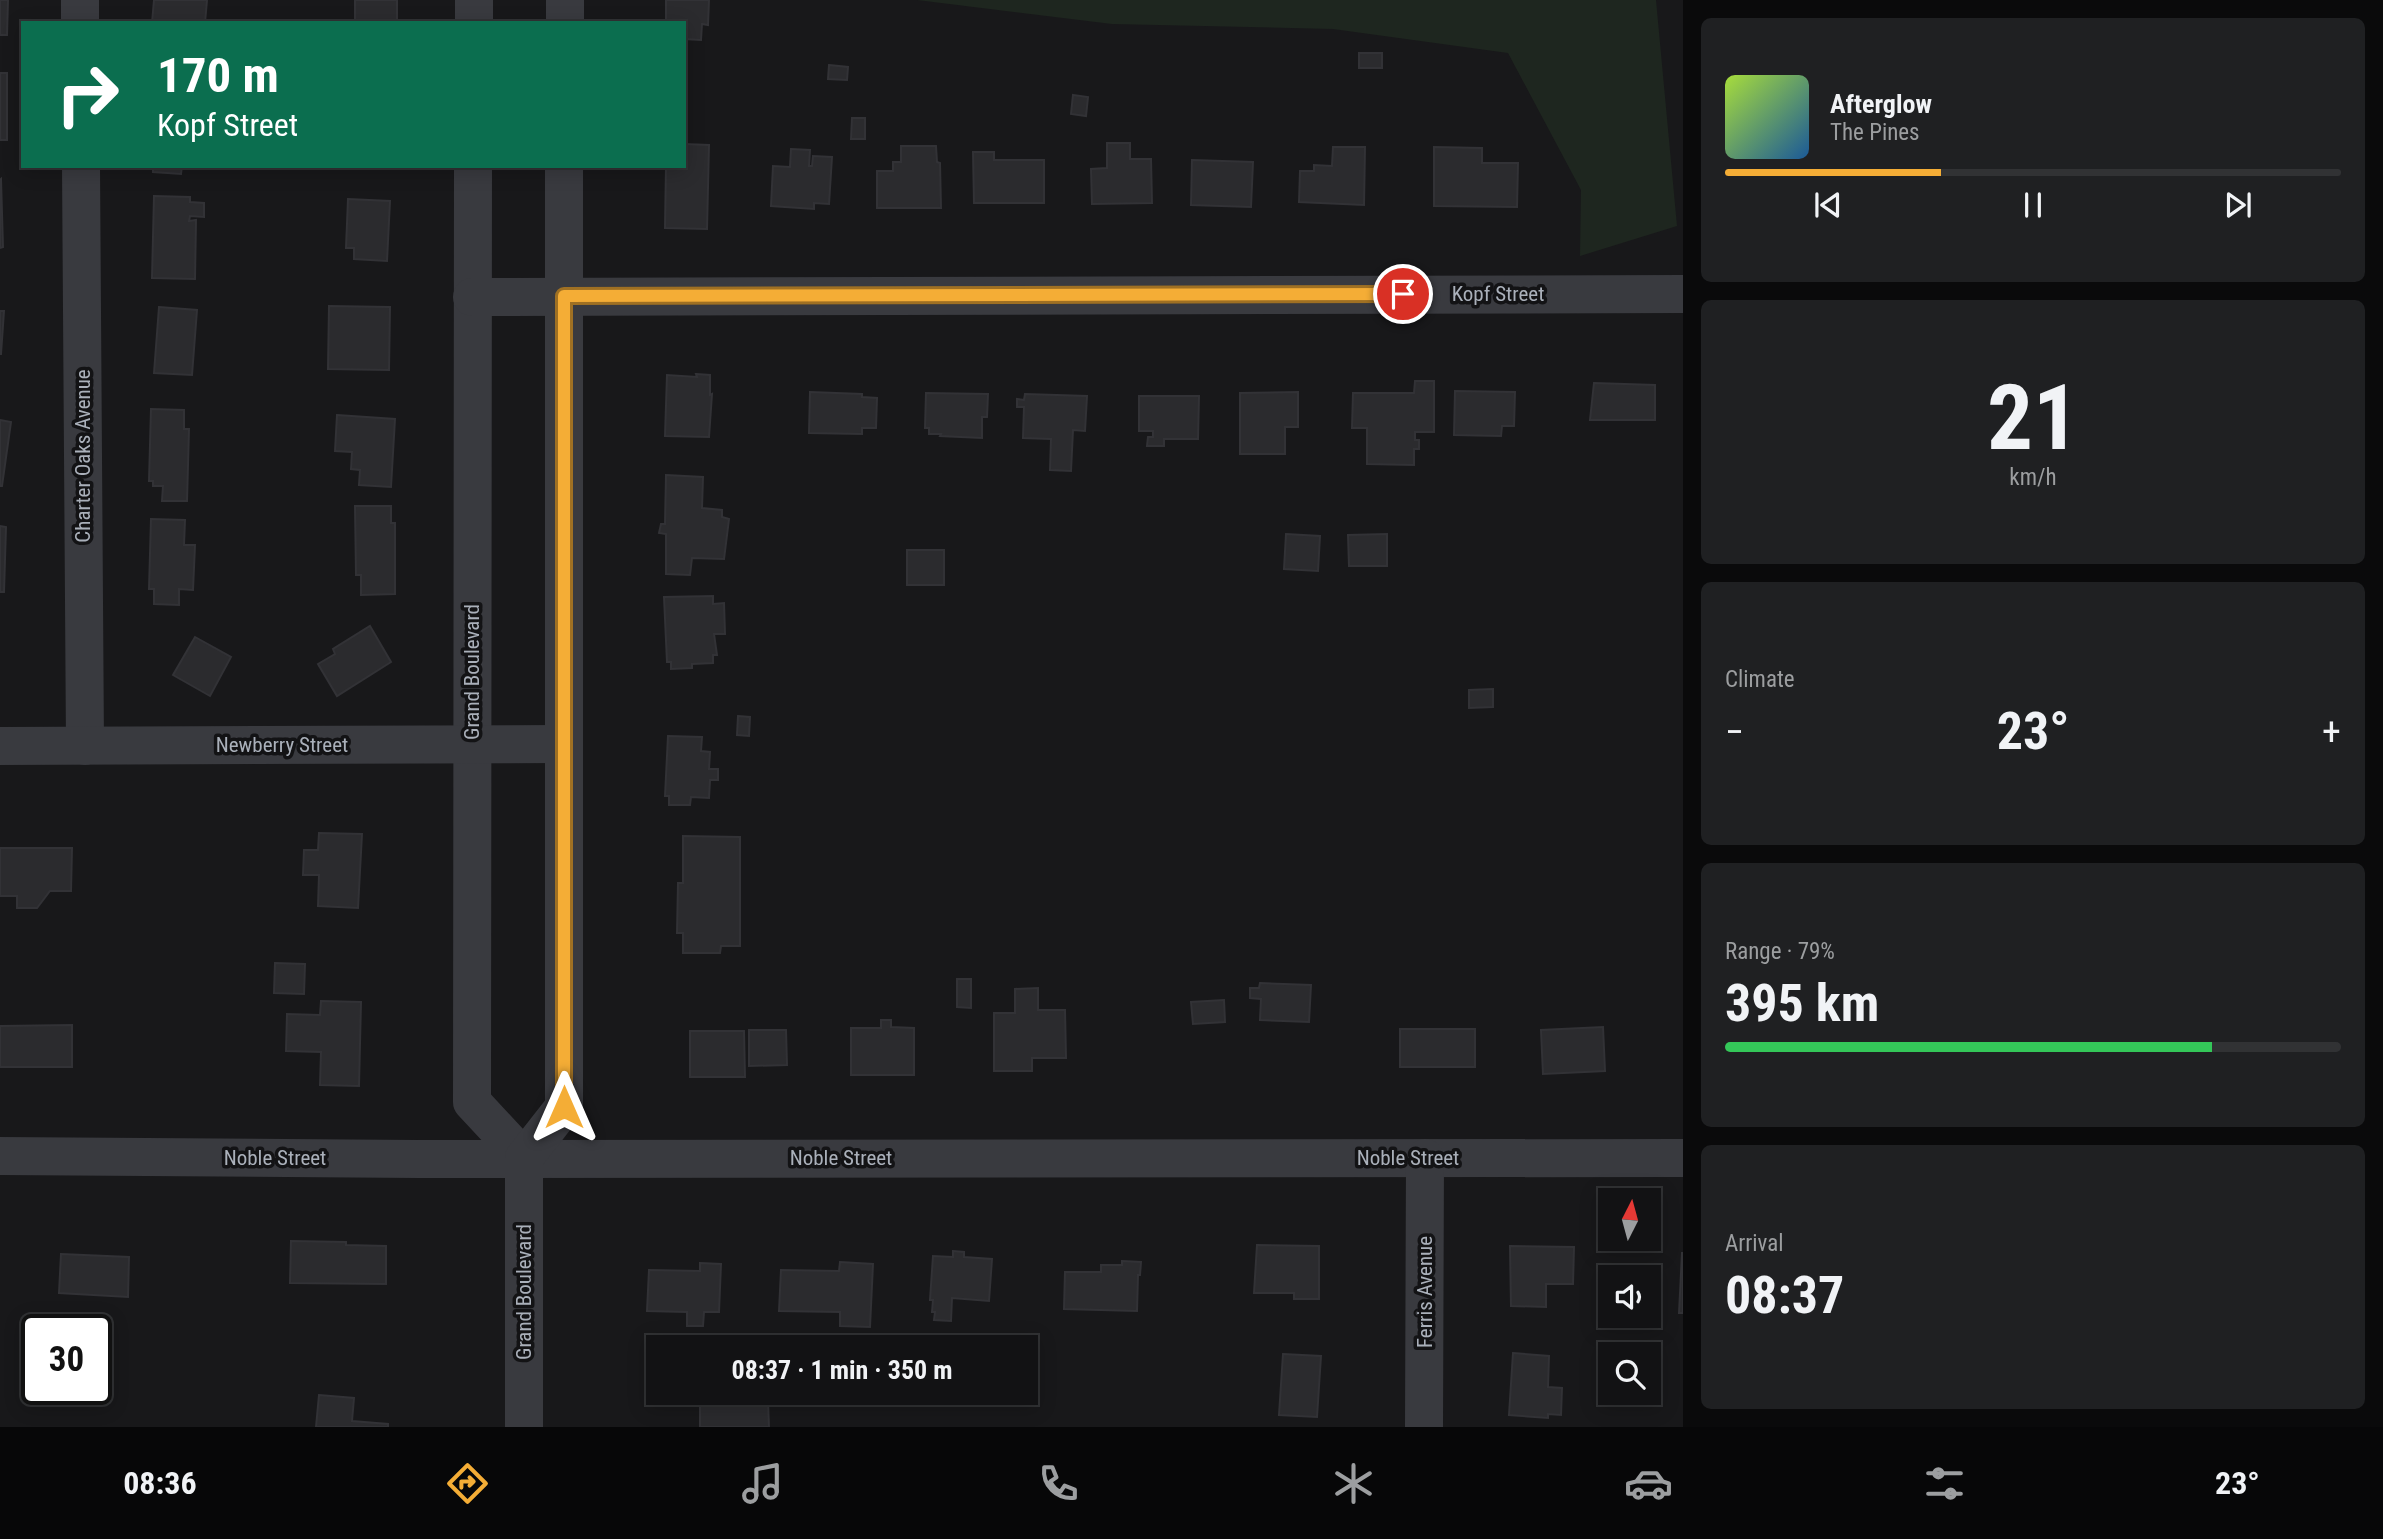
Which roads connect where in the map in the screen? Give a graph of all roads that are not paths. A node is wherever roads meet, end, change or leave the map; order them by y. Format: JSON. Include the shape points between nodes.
{"nodes":[{"id":1,"x":80,"y":0,"type":"edge"},
{"id":2,"x":474,"y":0,"type":"edge"},
{"id":3,"x":565,"y":0,"type":"edge"},
{"id":4,"x":80,"y":21,"type":"edge"},
{"id":5,"x":474,"y":21,"type":"edge"},
{"id":6,"x":565,"y":21,"type":"edge"},
{"id":7,"x":81,"y":168,"type":"edge"},
{"id":8,"x":473,"y":168,"type":"edge"},
{"id":9,"x":564,"y":168,"type":"edge"},
{"id":10,"x":1683,"y":294,"type":"edge"},
{"id":11,"x":564,"y":296,"type":"junction"},
{"id":12,"x":472,"y":297,"type":"junction"},
{"id":13,"x":472,"y":744,"type":"junction"},
{"id":14,"x":564,"y":744,"type":"junction"},
{"id":15,"x":0,"y":746,"type":"edge"},
{"id":16,"x":85,"y":746,"type":"junction"},
{"id":17,"x":0,"y":1156,"type":"edge"},
{"id":18,"x":524,"y":1158,"type":"junction"},
{"id":19,"x":1425,"y":1158,"type":"junction"},
{"id":20,"x":1683,"y":1158,"type":"edge"},
{"id":21,"x":524,"y":1427,"type":"edge"},
{"id":22,"x":1424,"y":1427,"type":"edge"}],
"edges":[{"from":1,"to":4,"type":"street"},
{"from":2,"to":5,"type":"street"},
{"from":3,"to":6,"type":"street"},
{"from":7,"to":16,"type":"street","name":"Charter Oaks Avenue"},
{"from":8,"to":12,"type":"street","name":"Grand Boulevard"},
{"from":9,"to":11,"type":"street"},
{"from":10,"to":11,"type":"street","name":"Kopf Street"},
{"from":11,"to":12,"type":"street","name":"Kopf Street"},
{"from":11,"to":14,"type":"street"},
{"from":12,"to":13,"type":"street","name":"Grand Boulevard"},
{"from":13,"to":14,"type":"street","name":"Newberry Street"},
{"from":13,"to":16,"type":"street","name":"Newberry Street"},
{"from":13,"to":18,"type":"street","name":"Grand Boulevard","via":[[472,1102]]},
{"from":14,"to":18,"type":"street","via":[[564,1107]]},
{"from":15,"to":16,"type":"street","name":"Newberry Street"},
{"from":17,"to":18,"type":"street","name":"Noble Street"},
{"from":18,"to":19,"type":"street","name":"Noble Street"},
{"from":18,"to":21,"type":"street","name":"Grand Boulevard"},
{"from":19,"to":20,"type":"street","name":"Noble Street"},
{"from":19,"to":22,"type":"street","name":"Ferris Avenue"}]}
